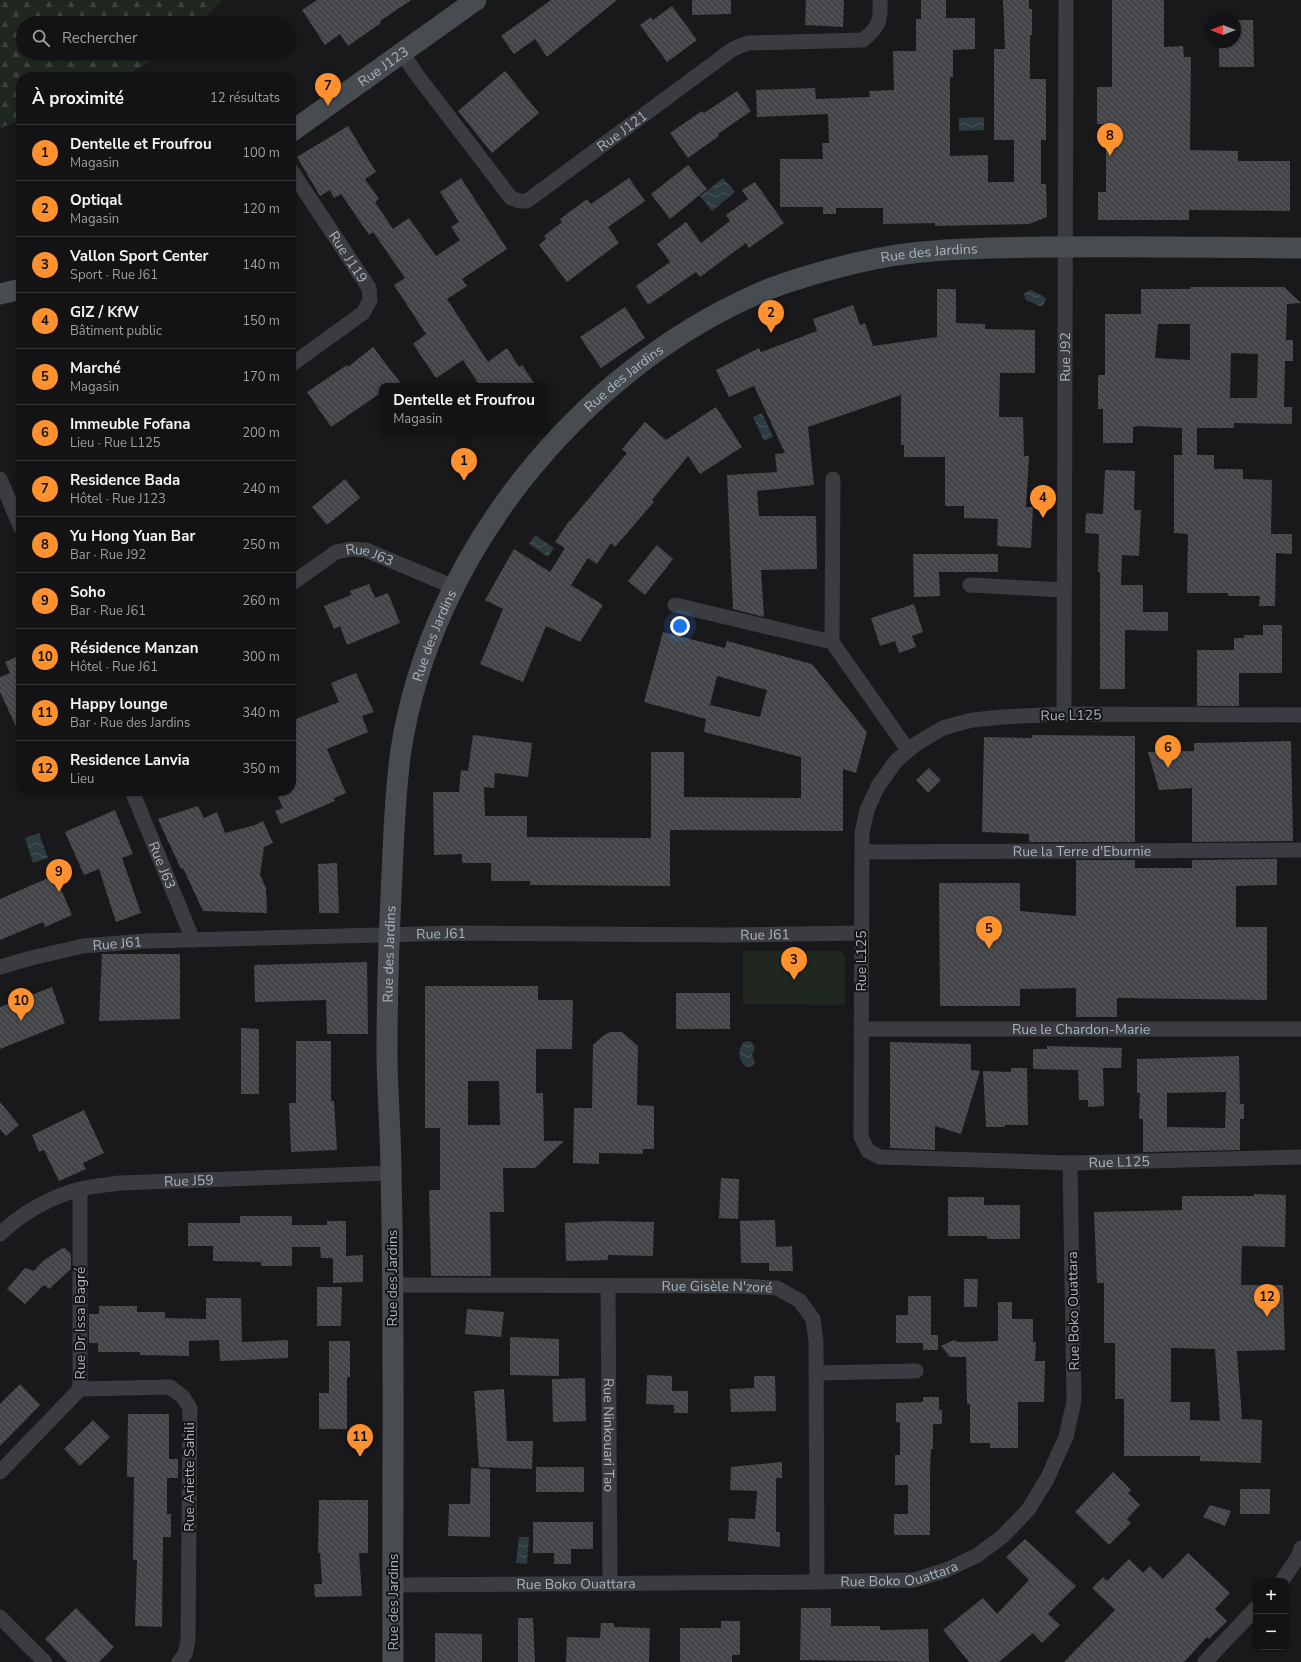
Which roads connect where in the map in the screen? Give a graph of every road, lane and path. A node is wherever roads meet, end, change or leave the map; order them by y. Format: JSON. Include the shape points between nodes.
{"nodes":[{"id":1,"x":476,"y":0,"type":"edge"},
{"id":2,"x":880,"y":0,"type":"edge"},
{"id":3,"x":1066,"y":0,"type":"edge"},
{"id":4,"x":402,"y":53,"type":"junction"},
{"id":5,"x":296,"y":128,"type":"edge"},
{"id":6,"x":296,"y":178,"type":"edge"},
{"id":7,"x":1066,"y":246,"type":"junction"},
{"id":8,"x":1301,"y":248,"type":"edge"},
{"id":9,"x":16,"y":290,"type":"edge"},
{"id":10,"x":0,"y":294,"type":"edge"},
{"id":11,"x":296,"y":361,"type":"edge"},
{"id":12,"x":0,"y":478,"type":"edge"},
{"id":13,"x":833,"y":479,"type":"dead end"},
{"id":14,"x":16,"y":516,"type":"edge"},
{"id":15,"x":296,"y":580,"type":"edge"},
{"id":16,"x":970,"y":585,"type":"dead end"},
{"id":17,"x":454,"y":587,"type":"junction"},
{"id":18,"x":1064,"y":590,"type":"junction"},
{"id":19,"x":675,"y":605,"type":"dead end"},
{"id":20,"x":832,"y":642,"type":"junction"},
{"id":21,"x":1064,"y":714,"type":"junction"},
{"id":22,"x":1301,"y":715,"type":"edge"},
{"id":23,"x":908,"y":750,"type":"junction"},
{"id":24,"x":134,"y":796,"type":"edge"},
{"id":25,"x":1301,"y":850,"type":"edge"},
{"id":26,"x":862,"y":852,"type":"junction"},
{"id":27,"x":862,"y":933,"type":"junction"},
{"id":28,"x":389,"y":935,"type":"junction"},
{"id":29,"x":192,"y":940,"type":"junction"},
{"id":30,"x":0,"y":967,"type":"edge"},
{"id":31,"x":861,"y":1029,"type":"junction"},
{"id":32,"x":1301,"y":1029,"type":"edge"},
{"id":33,"x":1301,"y":1157,"type":"edge"},
{"id":34,"x":1070,"y":1163,"type":"junction"},
{"id":35,"x":391,"y":1173,"type":"junction"},
{"id":36,"x":80,"y":1190,"type":"junction"},
{"id":37,"x":0,"y":1234,"type":"edge"},
{"id":38,"x":608,"y":1285,"type":"junction"},
{"id":39,"x":393,"y":1286,"type":"junction"},
{"id":40,"x":916,"y":1371,"type":"dead end"},
{"id":41,"x":816,"y":1373,"type":"junction"},
{"id":42,"x":80,"y":1389,"type":"junction"},
{"id":43,"x":0,"y":1472,"type":"edge"},
{"id":44,"x":1300,"y":1553,"type":"edge"},
{"id":45,"x":1284,"y":1578,"type":"edge"},
{"id":46,"x":817,"y":1582,"type":"junction"},
{"id":47,"x":610,"y":1584,"type":"junction"},
{"id":48,"x":392,"y":1585,"type":"junction"},
{"id":49,"x":1253,"y":1611,"type":"edge"},
{"id":50,"x":0,"y":1617,"type":"edge"},
{"id":51,"x":45,"y":1662,"type":"edge"},
{"id":52,"x":179,"y":1662,"type":"edge"},
{"id":53,"x":393,"y":1662,"type":"edge"},
{"id":54,"x":1205,"y":1662,"type":"edge"}],
"edges":[{"from":1,"to":4,"type":"main road","name":"Rue J123"},
{"from":2,"to":4,"type":"street","name":"Rue J121","via":[[881,18],[875,31],[863,40],[748,43],[733,49],[527,200],[511,198]]},
{"from":3,"to":7,"type":"street","name":"Rue J92"},
{"from":4,"to":5,"type":"main road","name":"Rue J123"},
{"from":6,"to":11,"type":"street","name":"Rue J119","via":[[368,288],[370,300],[363,313]]},
{"from":7,"to":8,"type":"main road","name":"Rue des Jardins"},
{"from":7,"to":17,"type":"main road","name":"Rue des Jardins","via":[[920,252],[863,261],[758,294],[702,322],[651,356],[603,393],[564,431],[504,505],[477,544]]},
{"from":7,"to":18,"type":"street","name":"Rue J92"},
{"from":9,"to":10,"type":"main road"},
{"from":12,"to":14,"type":"street"},
{"from":13,"to":20,"type":"street"},
{"from":15,"to":17,"type":"street","name":"Rue J63","via":[[336,552],[351,549],[366,550]]},
{"from":16,"to":18,"type":"street"},
{"from":17,"to":28,"type":"main road","name":"Rue des Jardins","via":[[429,645],[412,696],[402,747],[395,801]]},
{"from":18,"to":21,"type":"street","name":"Rue J92"},
{"from":19,"to":20,"type":"street"},
{"from":20,"to":23,"type":"street"},
{"from":21,"to":22,"type":"street","name":"Rue L125"},
{"from":21,"to":23,"type":"street","name":"Rue L125","via":[[972,720],[943,728]]},
{"from":23,"to":26,"type":"street","name":"Rue L125","via":[[896,761],[878,786],[867,810],[862,833]]},
{"from":24,"to":29,"type":"street","name":"Rue J63"},
{"from":25,"to":26,"type":"street","name":"Rue la Terre d'Eburnie"},
{"from":26,"to":27,"type":"street","name":"Rue L125"},
{"from":27,"to":28,"type":"street","name":"Rue J61"},
{"from":27,"to":31,"type":"street","name":"Rue L125"},
{"from":28,"to":29,"type":"street","name":"Rue J61"},
{"from":28,"to":35,"type":"main road","name":"Rue des Jardins","via":[[387,1054]]},
{"from":29,"to":30,"type":"street","name":"Rue J61","via":[[83,946]]},
{"from":31,"to":32,"type":"street","name":"Rue le Chardon-Marie"},
{"from":31,"to":34,"type":"street","name":"Rue L125","via":[[861,1137],[868,1151],[880,1157]]},
{"from":33,"to":34,"type":"street","name":"Rue L125"},
{"from":34,"to":46,"type":"street","name":"Rue Boko Ouattara","via":[[1074,1401],[1066,1437],[1036,1498],[1002,1537],[976,1556],[946,1570],[914,1580]]},
{"from":35,"to":36,"type":"street","name":"Rue J59","via":[[120,1183]]},
{"from":35,"to":39,"type":"main road","name":"Rue des Jardins"},
{"from":36,"to":37,"type":"street","name":"Rue J59","via":[[50,1200]]},
{"from":36,"to":42,"type":"street","name":"Rue Dr Issa Bagré"},
{"from":38,"to":39,"type":"street","name":"Rue Gisèle N'zoré"},
{"from":38,"to":41,"type":"street","name":"Rue Gisèle N'zoré","via":[[778,1288],[800,1301],[813,1319]]},
{"from":38,"to":47,"type":"street","name":"Rue Ninkouari Tao"},
{"from":39,"to":48,"type":"main road","name":"Rue des Jardins"},
{"from":40,"to":41,"type":"street"},
{"from":41,"to":46,"type":"street","name":"Rue Gisèle N'zoré"},
{"from":42,"to":43,"type":"street","name":"Rue Dr Issa Bagré"},
{"from":42,"to":52,"type":"street","name":"Rue Ariette Sahili","via":[[170,1387],[183,1397],[190,1408],[188,1641]]},
{"from":44,"to":45,"type":"street"},
{"from":46,"to":47,"type":"street","name":"Rue Boko Ouattara"},
{"from":47,"to":48,"type":"street","name":"Rue Boko Ouattara"},
{"from":48,"to":53,"type":"main road","name":"Rue des Jardins"},
{"from":49,"to":54,"type":"street"},
{"from":50,"to":51,"type":"street"}]}
